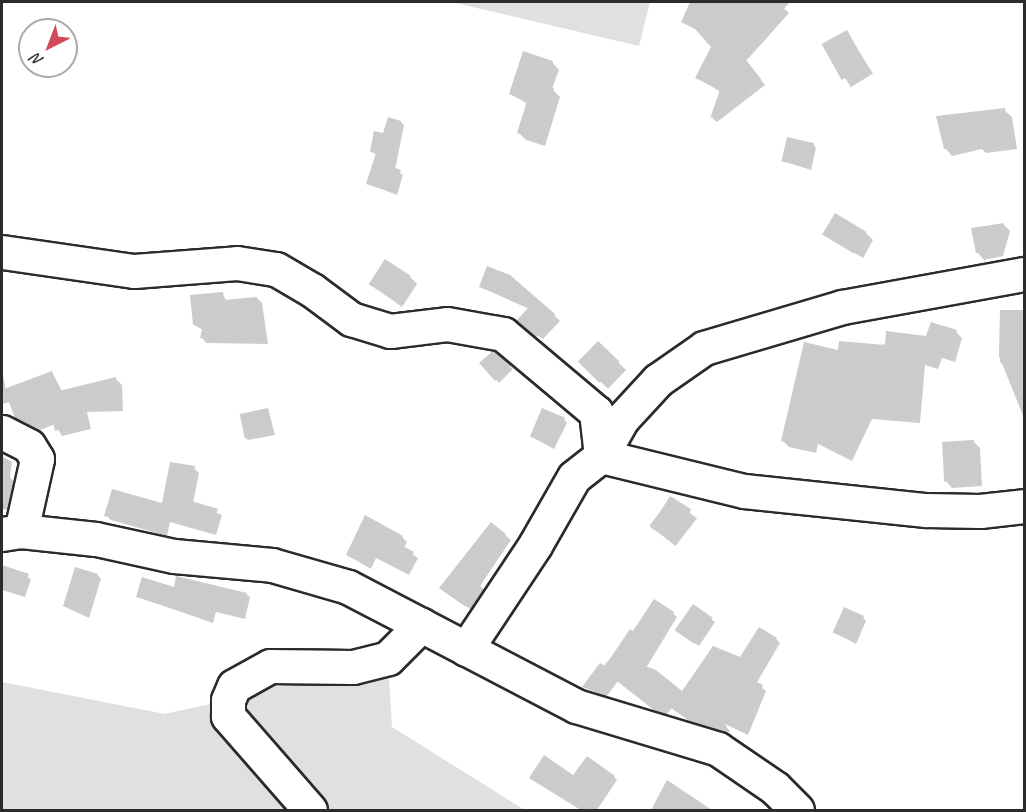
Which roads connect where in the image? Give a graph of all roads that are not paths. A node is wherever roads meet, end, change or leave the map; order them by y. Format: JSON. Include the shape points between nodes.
{"nodes":[{"id":1,"x":2,"y":252,"type":"edge"},
{"id":2,"x":1024,"y":274,"type":"edge"},
{"id":3,"x":2,"y":432,"type":"edge"},
{"id":4,"x":602,"y":456,"type":"junction"},
{"id":5,"x":1024,"y":506,"type":"edge"},
{"id":6,"x":11,"y":533,"type":"edge"},
{"id":7,"x":421,"y":625,"type":"junction"},
{"id":8,"x":466,"y":649,"type":"junction"},
{"id":9,"x":310,"y":810,"type":"edge"},
{"id":10,"x":797,"y":810,"type":"edge"}],
"edges":[{"from":1,"to":4,"type":"street","via":[[134,271],[237,263],[276,269],[351,320],[390,331],[447,324],[503,334],[596,412]]},
{"from":2,"to":4,"type":"street","via":[[842,307],[704,348],[658,380],[622,419]]},
{"from":3,"to":6,"type":"street","via":[[28,446],[37,459]]},
{"from":4,"to":5,"type":"street","via":[[744,491],[926,510],[980,511]]},
{"from":4,"to":8,"type":"street","via":[[574,477],[535,545]]},
{"from":6,"to":7,"type":"street","via":[[96,539],[174,556],[272,565],[348,587]]},
{"from":7,"to":8,"type":"street"},
{"from":7,"to":9,"type":"street","via":[[388,658],[353,667],[270,666],[234,686],[228,700],[228,716]]},
{"from":8,"to":10,"type":"street","via":[[576,706],[718,749],[775,788]]}]}
